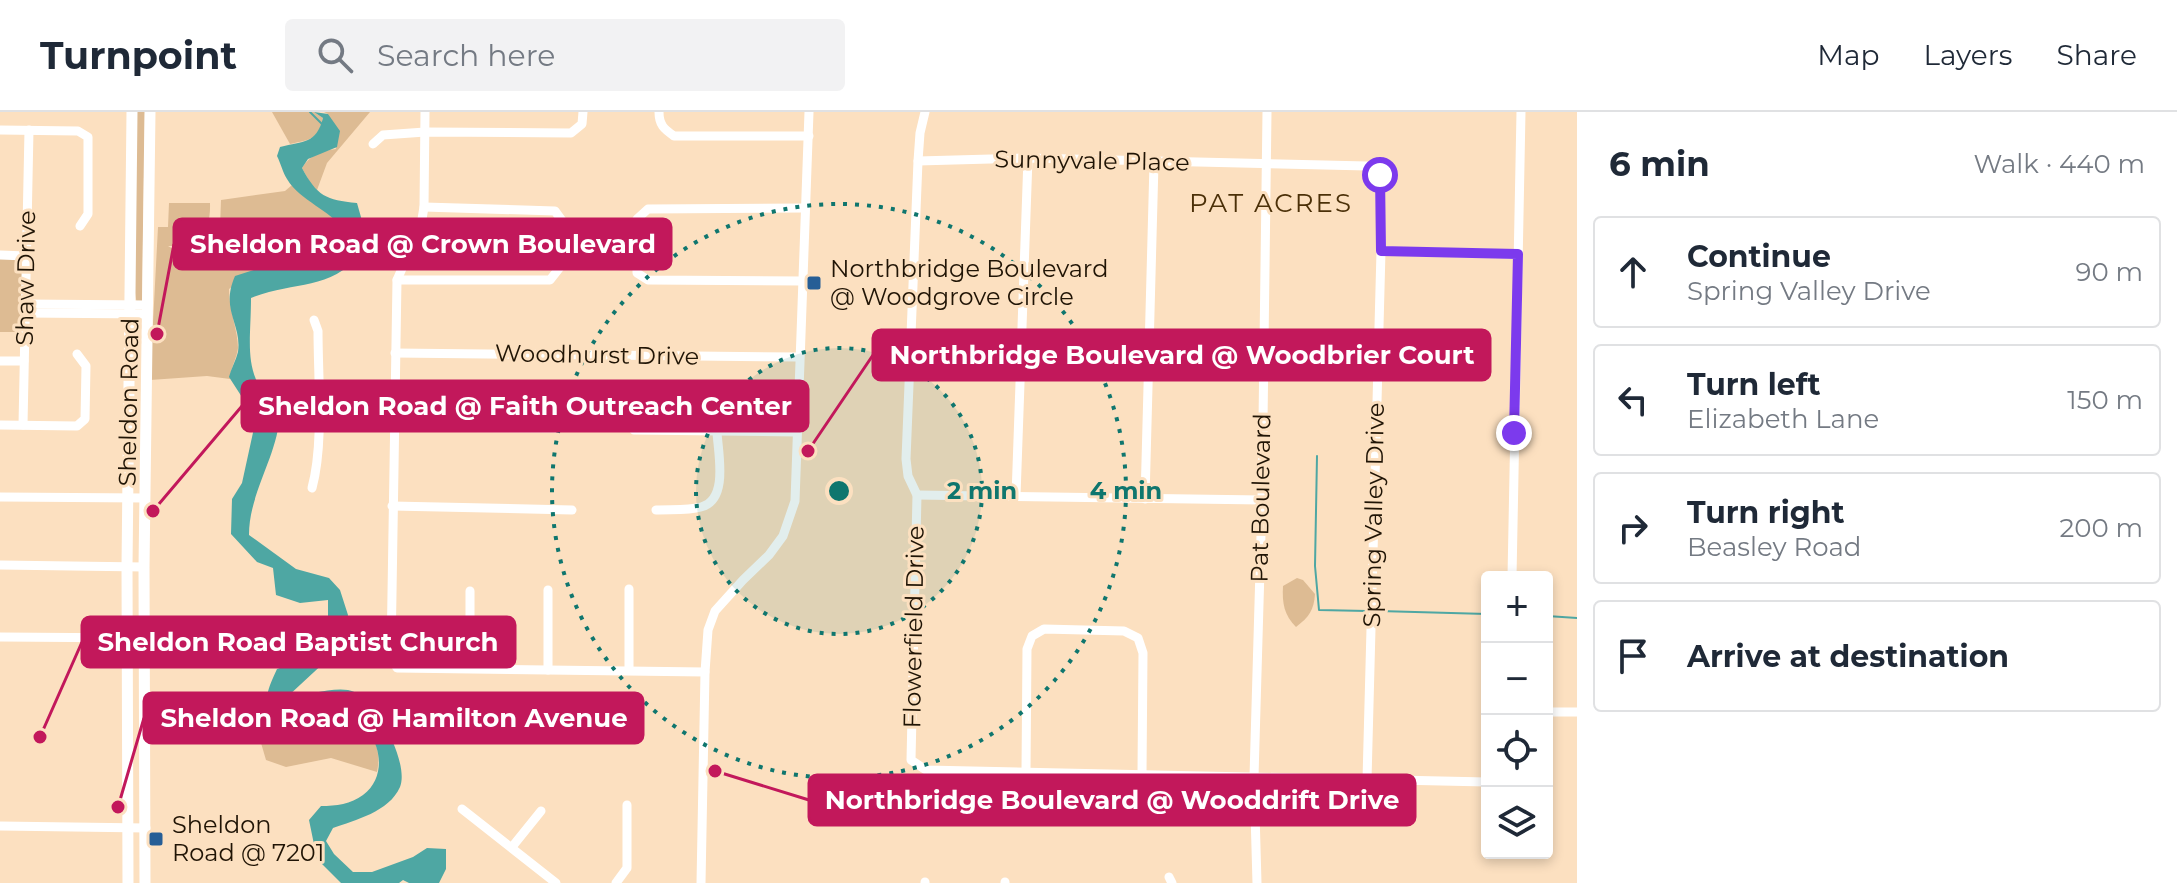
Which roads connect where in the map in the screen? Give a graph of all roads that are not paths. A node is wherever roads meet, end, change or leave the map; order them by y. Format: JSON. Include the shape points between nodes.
{"nodes":[{"id":1,"x":132,"y":112,"type":"edge"},
{"id":2,"x":150,"y":112,"type":"edge"},
{"id":3,"x":425,"y":112,"type":"edge"},
{"id":4,"x":583,"y":112,"type":"edge"},
{"id":5,"x":659,"y":112,"type":"edge"},
{"id":6,"x":809,"y":112,"type":"edge"},
{"id":7,"x":925,"y":112,"type":"edge"},
{"id":8,"x":1267,"y":112,"type":"edge"},
{"id":9,"x":1521,"y":112,"type":"edge"},
{"id":10,"x":0,"y":130,"type":"edge"},
{"id":11,"x":29,"y":130,"type":"junction"},
{"id":12,"x":425,"y":132,"type":"junction"},
{"id":13,"x":809,"y":136,"type":"junction"},
{"id":14,"x":373,"y":144,"type":"dead end"},
{"id":15,"x":1028,"y":158,"type":"junction"},
{"id":16,"x":918,"y":161,"type":"junction"},
{"id":17,"x":1154,"y":163,"type":"junction"},
{"id":18,"x":1267,"y":164,"type":"junction"},
{"id":19,"x":424,"y":207,"type":"junction"},
{"id":20,"x":805,"y":208,"type":"junction"},
{"id":21,"x":80,"y":226,"type":"dead end"},
{"id":22,"x":1381,"y":251,"type":"junction"},
{"id":23,"x":1518,"y":254,"type":"junction"},
{"id":24,"x":0,"y":255,"type":"edge"},
{"id":25,"x":26,"y":256,"type":"junction"},
{"id":26,"x":397,"y":280,"type":"junction"},
{"id":27,"x":802,"y":281,"type":"junction"},
{"id":28,"x":25,"y":308,"type":"junction"},
{"id":29,"x":130,"y":310,"type":"junction"},
{"id":30,"x":148,"y":310,"type":"junction"},
{"id":31,"x":314,"y":320,"type":"dead end"},
{"id":32,"x":395,"y":353,"type":"junction"},
{"id":33,"x":77,"y":354,"type":"dead end"},
{"id":34,"x":798,"y":357,"type":"junction"},
{"id":35,"x":0,"y":361,"type":"edge"},
{"id":36,"x":24,"y":361,"type":"junction"},
{"id":37,"x":0,"y":425,"type":"edge"},
{"id":38,"x":23,"y":425,"type":"junction"},
{"id":39,"x":318,"y":427,"type":"junction"},
{"id":40,"x":393,"y":427,"type":"junction"},
{"id":41,"x":555,"y":428,"type":"dead end"},
{"id":42,"x":634,"y":430,"type":"dead end"},
{"id":43,"x":717,"y":432,"type":"junction"},
{"id":44,"x":797,"y":432,"type":"junction"},
{"id":45,"x":312,"y":488,"type":"dead end"},
{"id":46,"x":917,"y":495,"type":"junction"},
{"id":47,"x":1016,"y":496,"type":"junction"},
{"id":48,"x":0,"y":497,"type":"edge"},
{"id":49,"x":128,"y":498,"type":"junction"},
{"id":50,"x":145,"y":498,"type":"junction"},
{"id":51,"x":1145,"y":499,"type":"junction"},
{"id":52,"x":1262,"y":500,"type":"junction"},
{"id":53,"x":392,"y":506,"type":"junction"},
{"id":54,"x":572,"y":510,"type":"dead end"},
{"id":55,"x":656,"y":510,"type":"dead end"},
{"id":56,"x":0,"y":565,"type":"edge"},
{"id":57,"x":127,"y":566,"type":"junction"},
{"id":58,"x":144,"y":567,"type":"junction"},
{"id":59,"x":1512,"y":571,"type":"edge"},
{"id":60,"x":629,"y":589,"type":"dead end"},
{"id":61,"x":548,"y":590,"type":"dead end"},
{"id":62,"x":470,"y":591,"type":"dead end"},
{"id":63,"x":0,"y":637,"type":"edge"},
{"id":64,"x":144,"y":638,"type":"junction"},
{"id":65,"x":128,"y":639,"type":"junction"},
{"id":66,"x":470,"y":668,"type":"junction"},
{"id":67,"x":548,"y":670,"type":"junction"},
{"id":68,"x":629,"y":670,"type":"junction"},
{"id":69,"x":705,"y":672,"type":"junction"},
{"id":70,"x":1553,"y":712,"type":"edge"},
{"id":71,"x":1577,"y":712,"type":"edge"},
{"id":72,"x":128,"y":743,"type":"junction"},
{"id":73,"x":145,"y":743,"type":"junction"},
{"id":74,"x":1026,"y":770,"type":"junction"},
{"id":75,"x":1142,"y":773,"type":"junction"},
{"id":76,"x":1254,"y":777,"type":"junction"},
{"id":77,"x":1367,"y":780,"type":"junction"},
{"id":78,"x":1481,"y":782,"type":"edge"},
{"id":79,"x":627,"y":805,"type":"dead end"},
{"id":80,"x":462,"y":809,"type":"dead end"},
{"id":81,"x":541,"y":811,"type":"dead end"},
{"id":82,"x":0,"y":826,"type":"edge"},
{"id":83,"x":129,"y":827,"type":"junction"},
{"id":84,"x":146,"y":828,"type":"junction"},
{"id":85,"x":512,"y":847,"type":"junction"},
{"id":86,"x":128,"y":883,"type":"edge"},
{"id":87,"x":145,"y":883,"type":"edge"},
{"id":88,"x":556,"y":883,"type":"edge"},
{"id":89,"x":616,"y":883,"type":"edge"},
{"id":90,"x":701,"y":883,"type":"edge"},
{"id":91,"x":1257,"y":883,"type":"edge"}],
"edges":[{"from":1,"to":29,"type":"main road","name":"Sheldon Road"},
{"from":2,"to":30,"type":"main road","name":"Sheldon Road"},
{"from":3,"to":12,"type":"street"},
{"from":4,"to":12,"type":"street","via":[[582,124],[571,133]]},
{"from":5,"to":13,"type":"street","via":[[664,130],[674,136]]},
{"from":6,"to":13,"type":"street"},
{"from":7,"to":16,"type":"street","name":"Flowerfield Drive"},
{"from":8,"to":18,"type":"street","name":"Pat Boulevard"},
{"from":9,"to":23,"type":"street"},
{"from":10,"to":11,"type":"street"},
{"from":11,"to":21,"type":"street","via":[[78,131],[88,137],[88,214]]},
{"from":11,"to":25,"type":"street","name":"Shaw Drive"},
{"from":12,"to":14,"type":"street","via":[[383,135]]},
{"from":12,"to":19,"type":"street"},
{"from":13,"to":20,"type":"street"},
{"from":15,"to":16,"type":"street","name":"Sunnyvale Place"},
{"from":15,"to":17,"type":"street","name":"Sunnyvale Place"},
{"from":15,"to":47,"type":"street"},
{"from":16,"to":46,"type":"street","name":"Flowerfield Drive","via":[[906,459]]},
{"from":17,"to":18,"type":"street","name":"Sunnyvale Place"},
{"from":17,"to":51,"type":"street"},
{"from":18,"to":22,"type":"street","name":"Spring Valley Drive","via":[[1376,169],[1382,180]]},
{"from":18,"to":52,"type":"street","name":"Pat Boulevard"},
{"from":19,"to":26,"type":"street"},
{"from":19,"to":26,"type":"street","via":[[555,211],[563,222],[561,266],[550,280]]},
{"from":20,"to":27,"type":"street"},
{"from":20,"to":27,"type":"street","via":[[648,209],[637,219],[637,273],[648,280]]},
{"from":22,"to":23,"type":"street"},
{"from":22,"to":77,"type":"street","name":"Spring Valley Drive"},
{"from":23,"to":59,"type":"street"},
{"from":24,"to":25,"type":"street"},
{"from":25,"to":28,"type":"street","name":"Shaw Drive"},
{"from":26,"to":32,"type":"street"},
{"from":27,"to":34,"type":"street"},
{"from":28,"to":29,"type":"street"},
{"from":28,"to":36,"type":"street","name":"Shaw Drive"},
{"from":29,"to":30,"type":"street"},
{"from":29,"to":49,"type":"main road","name":"Sheldon Road"},
{"from":30,"to":50,"type":"main road","name":"Sheldon Road"},
{"from":31,"to":39,"type":"street"},
{"from":32,"to":34,"type":"street","name":"Woodhurst Drive"},
{"from":32,"to":40,"type":"street"},
{"from":33,"to":38,"type":"street","via":[[86,366],[85,419],[77,426]]},
{"from":34,"to":44,"type":"street"},
{"from":35,"to":36,"type":"street"},
{"from":36,"to":38,"type":"street","name":"Shaw Drive"},
{"from":37,"to":38,"type":"street"},
{"from":39,"to":40,"type":"street"},
{"from":39,"to":45,"type":"street"},
{"from":40,"to":41,"type":"street"},
{"from":40,"to":53,"type":"street"},
{"from":42,"to":43,"type":"street"},
{"from":43,"to":44,"type":"street"},
{"from":43,"to":55,"type":"street","via":[[720,479],[709,504]]},
{"from":44,"to":69,"type":"street","via":[[790,519],[769,555],[715,611]]},
{"from":46,"to":47,"type":"street"},
{"from":46,"to":74,"type":"street","name":"Flowerfield Drive","via":[[911,760],[926,770]]},
{"from":47,"to":51,"type":"street"},
{"from":48,"to":49,"type":"street"},
{"from":49,"to":50,"type":"street"},
{"from":49,"to":57,"type":"main road","name":"Sheldon Road"},
{"from":50,"to":58,"type":"main road","name":"Sheldon Road"},
{"from":51,"to":52,"type":"street"},
{"from":52,"to":76,"type":"street","name":"Pat Boulevard"},
{"from":53,"to":54,"type":"street"},
{"from":53,"to":66,"type":"street","via":[[391,656],[397,668]]},
{"from":56,"to":57,"type":"street"},
{"from":57,"to":58,"type":"street"},
{"from":57,"to":65,"type":"main road","name":"Sheldon Road"},
{"from":58,"to":64,"type":"main road","name":"Sheldon Road"},
{"from":60,"to":68,"type":"street"},
{"from":61,"to":67,"type":"street"},
{"from":62,"to":66,"type":"street"},
{"from":63,"to":65,"type":"street"},
{"from":64,"to":65,"type":"street"},
{"from":64,"to":73,"type":"main road","name":"Sheldon Road"},
{"from":65,"to":72,"type":"main road","name":"Sheldon Road"},
{"from":66,"to":67,"type":"street"},
{"from":67,"to":68,"type":"street"},
{"from":68,"to":69,"type":"street"},
{"from":69,"to":90,"type":"street"},
{"from":70,"to":71,"type":"street"},
{"from":72,"to":73,"type":"main road"},
{"from":72,"to":83,"type":"main road","name":"Sheldon Road"},
{"from":73,"to":84,"type":"main road","name":"Sheldon Road"},
{"from":74,"to":75,"type":"street"},
{"from":74,"to":75,"type":"street","via":[[1027,649],[1032,636],[1044,629],[1124,631],[1138,638],[1143,653]]},
{"from":75,"to":76,"type":"street"},
{"from":76,"to":77,"type":"street"},
{"from":76,"to":91,"type":"street","name":"Pat Boulevard"},
{"from":77,"to":78,"type":"street"},
{"from":79,"to":89,"type":"street","via":[[627,868]]},
{"from":80,"to":85,"type":"street"},
{"from":81,"to":85,"type":"street"},
{"from":82,"to":83,"type":"street"},
{"from":83,"to":84,"type":"street"},
{"from":83,"to":86,"type":"main road","name":"Sheldon Road"},
{"from":84,"to":87,"type":"main road","name":"Sheldon Road"},
{"from":85,"to":88,"type":"street"}]}
